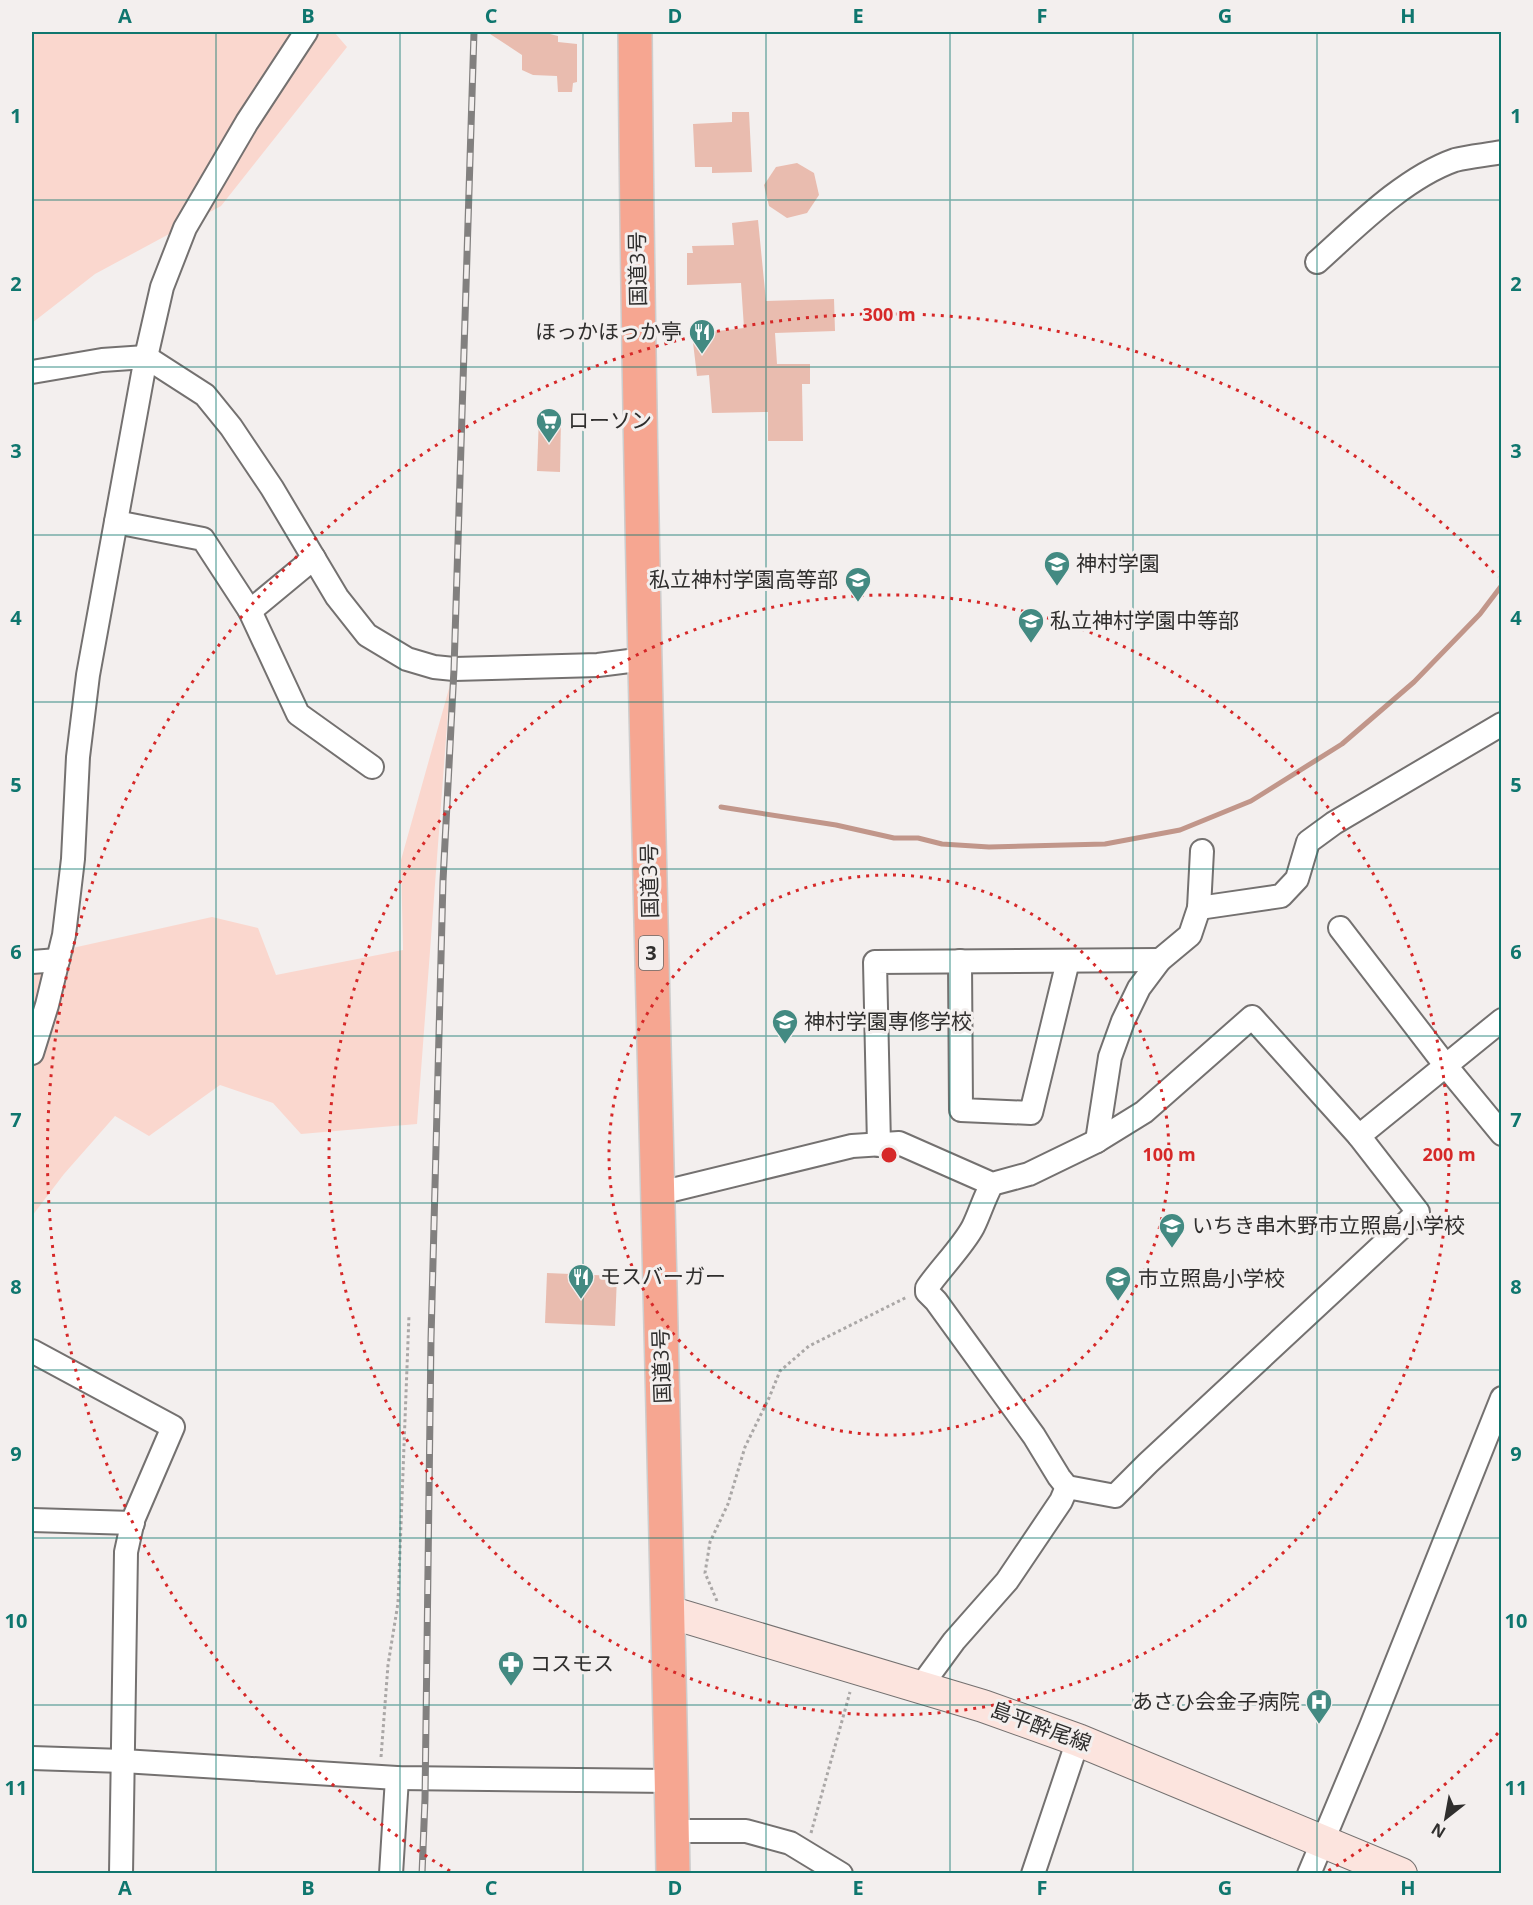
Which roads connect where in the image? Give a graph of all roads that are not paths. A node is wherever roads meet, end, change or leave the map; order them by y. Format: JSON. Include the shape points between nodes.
{"nodes":[{"id":1,"x":306,"y":32,"type":"edge"},
{"id":2,"x":635,"y":32,"type":"edge"},
{"id":3,"x":1502,"y":152,"type":"edge"},
{"id":4,"x":1317,"y":262,"type":"dead end"},
{"id":5,"x":146,"y":357,"type":"junction"},
{"id":6,"x":32,"y":372,"type":"edge"},
{"id":7,"x":116,"y":522,"type":"junction"},
{"id":8,"x":314,"y":558,"type":"junction"},
{"id":9,"x":250,"y":611,"type":"junction"},
{"id":10,"x":645,"y":659,"type":"junction"},
{"id":11,"x":1502,"y":724,"type":"edge"},
{"id":12,"x":372,"y":766,"type":"dead end"},
{"id":13,"x":1202,"y":851,"type":"dead end"},
{"id":14,"x":1199,"y":908,"type":"junction"},
{"id":15,"x":1340,"y":928,"type":"dead end"},
{"id":16,"x":58,"y":960,"type":"junction"},
{"id":17,"x":1160,"y":960,"type":"junction"},
{"id":18,"x":960,"y":961,"type":"junction"},
{"id":19,"x":1068,"y":961,"type":"junction"},
{"id":20,"x":32,"y":962,"type":"edge"},
{"id":21,"x":1502,"y":1020,"type":"edge"},
{"id":22,"x":32,"y":1053,"type":"edge"},
{"id":23,"x":1446,"y":1066,"type":"junction"},
{"id":24,"x":1502,"y":1134,"type":"edge"},
{"id":25,"x":1359,"y":1136,"type":"junction"},
{"id":26,"x":1097,"y":1141,"type":"junction"},
{"id":27,"x":879,"y":1145,"type":"junction"},
{"id":28,"x":992,"y":1184,"type":"junction"},
{"id":29,"x":656,"y":1194,"type":"junction"},
{"id":30,"x":32,"y":1351,"type":"edge"},
{"id":31,"x":1502,"y":1398,"type":"edge"},
{"id":32,"x":1067,"y":1487,"type":"junction"},
{"id":33,"x":32,"y":1520,"type":"edge"},
{"id":34,"x":133,"y":1523,"type":"junction"},
{"id":35,"x":669,"y":1612,"type":"junction"},
{"id":36,"x":921,"y":1686,"type":"junction"},
{"id":37,"x":1078,"y":1740,"type":"junction"},
{"id":38,"x":32,"y":1758,"type":"edge"},
{"id":39,"x":123,"y":1761,"type":"junction"},
{"id":40,"x":389,"y":1778,"type":"junction"},
{"id":41,"x":671,"y":1781,"type":"junction"},
{"id":42,"x":672,"y":1831,"type":"junction"},
{"id":43,"x":1322,"y":1841,"type":"junction"},
{"id":44,"x":121,"y":1874,"type":"edge"},
{"id":45,"x":391,"y":1874,"type":"edge"},
{"id":46,"x":673,"y":1874,"type":"edge"},
{"id":47,"x":841,"y":1874,"type":"edge"},
{"id":48,"x":1033,"y":1874,"type":"edge"},
{"id":49,"x":1309,"y":1874,"type":"edge"},
{"id":50,"x":1401,"y":1874,"type":"edge"}],
"edges":[{"from":1,"to":5,"type":"street","via":[[185,228],[162,287]]},
{"from":2,"to":10,"type":"highway","name":"国道3号","number":"3"},
{"from":3,"to":4,"type":"street","via":[[1456,160],[1409,183]]},
{"from":5,"to":6,"type":"street"},
{"from":5,"to":7,"type":"street"},
{"from":5,"to":8,"type":"street","via":[[205,395],[266,479]]},
{"from":7,"to":9,"type":"street","via":[[203,539]]},
{"from":7,"to":16,"type":"street","via":[[88,675],[78,757],[74,859]]},
{"from":8,"to":9,"type":"street"},
{"from":8,"to":10,"type":"street","via":[[337,597],[367,635],[407,659],[434,668],[598,665]]},
{"from":9,"to":12,"type":"street","via":[[298,714]]},
{"from":10,"to":29,"type":"highway","name":"国道3号","number":"3"},
{"from":11,"to":14,"type":"street","via":[[1308,842],[1297,879],[1281,896]]},
{"from":13,"to":14,"type":"street"},
{"from":14,"to":17,"type":"street","via":[[1190,936]]},
{"from":15,"to":23,"type":"street"},
{"from":16,"to":20,"type":"street"},
{"from":16,"to":22,"type":"street"},
{"from":17,"to":19,"type":"street"},
{"from":17,"to":26,"type":"street","via":[[1139,988],[1110,1057]]},
{"from":18,"to":19,"type":"street"},
{"from":18,"to":19,"type":"street","via":[[961,1110],[1031,1113]]},
{"from":18,"to":27,"type":"street","via":[[875,962]]},
{"from":21,"to":23,"type":"street"},
{"from":23,"to":24,"type":"street"},
{"from":23,"to":25,"type":"street"},
{"from":25,"to":26,"type":"street","via":[[1252,1017],[1144,1112]]},
{"from":25,"to":32,"type":"street","via":[[1418,1212],[1115,1496]]},
{"from":26,"to":28,"type":"street","via":[[1029,1173]]},
{"from":27,"to":28,"type":"street","via":[[899,1143]]},
{"from":27,"to":29,"type":"street","via":[[852,1146]]},
{"from":28,"to":32,"type":"street","via":[[972,1228],[927,1292]]},
{"from":29,"to":35,"type":"highway","name":"国道3号","number":"3"},
{"from":30,"to":34,"type":"street","via":[[173,1427]]},
{"from":31,"to":43,"type":"street"},
{"from":32,"to":36,"type":"street","via":[[1007,1581]]},
{"from":33,"to":34,"type":"street"},
{"from":34,"to":39,"type":"street","via":[[126,1552]]},
{"from":35,"to":36,"type":"main road","name":"島平酔尾線"},
{"from":35,"to":41,"type":"highway","name":"国道3号","number":"3"},
{"from":36,"to":37,"type":"main road","name":"島平酔尾線"},
{"from":37,"to":43,"type":"main road","name":"島平酔尾線"},
{"from":37,"to":48,"type":"street"},
{"from":38,"to":39,"type":"street"},
{"from":39,"to":40,"type":"street"},
{"from":39,"to":44,"type":"street"},
{"from":40,"to":41,"type":"street"},
{"from":40,"to":45,"type":"street"},
{"from":41,"to":42,"type":"highway","name":"国道3号","number":"3"},
{"from":42,"to":46,"type":"highway","name":"国道3号","number":"3"},
{"from":42,"to":47,"type":"street","via":[[746,1831],[790,1843]]},
{"from":43,"to":49,"type":"street"},
{"from":43,"to":50,"type":"main road","name":"島平酔尾線"}]}
